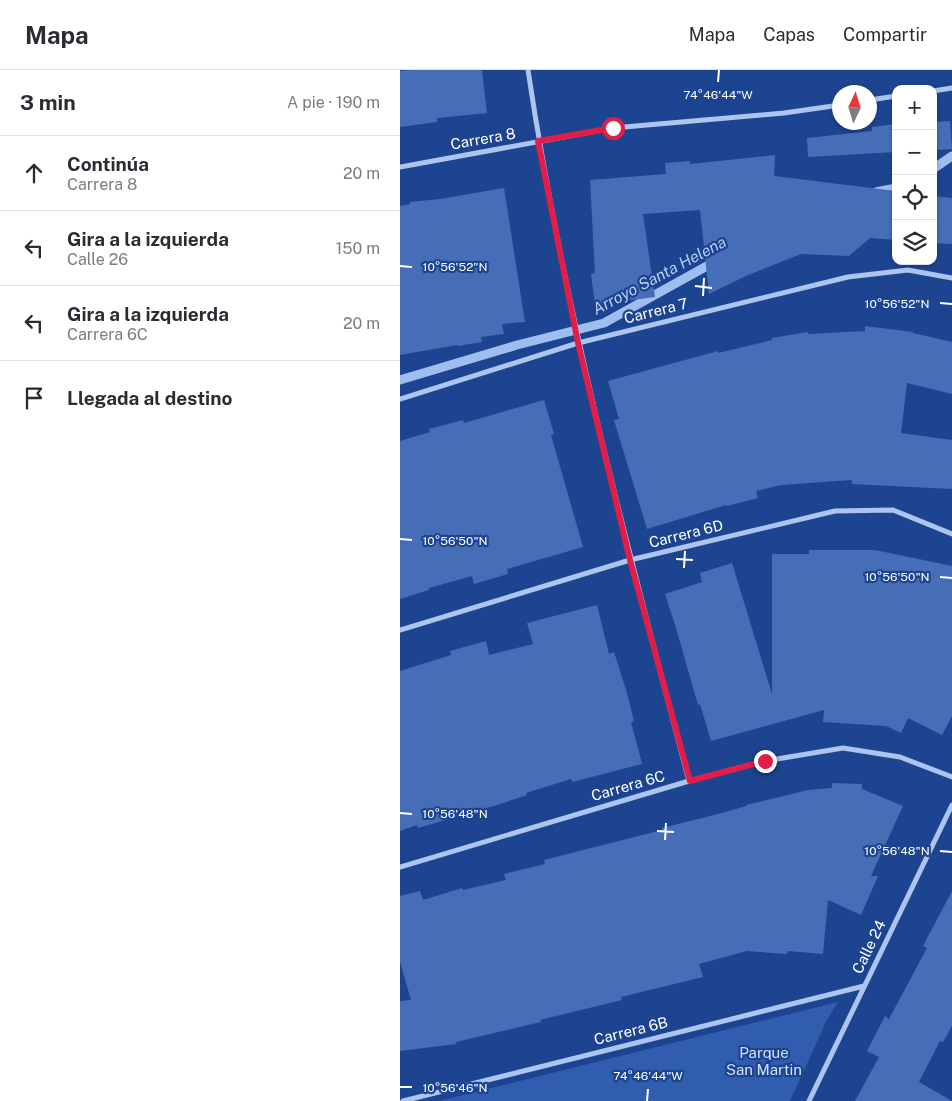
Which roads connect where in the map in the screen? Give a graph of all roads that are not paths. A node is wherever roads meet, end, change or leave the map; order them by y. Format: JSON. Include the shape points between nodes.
{"nodes":[{"id":1,"x":528,"y":70,"type":"edge"},
{"id":2,"x":952,"y":88,"type":"edge"},
{"id":3,"x":937,"y":90,"type":"edge"},
{"id":4,"x":892,"y":97,"type":"edge"},
{"id":5,"x":877,"y":99,"type":"edge"},
{"id":6,"x":832,"y":105,"type":"edge"},
{"id":7,"x":538,"y":141,"type":"junction"},
{"id":8,"x":400,"y":167,"type":"edge"},
{"id":9,"x":952,"y":278,"type":"edge"},
{"id":10,"x":578,"y":343,"type":"junction"},
{"id":11,"x":400,"y":399,"type":"edge"},
{"id":12,"x":952,"y":534,"type":"edge"},
{"id":13,"x":630,"y":560,"type":"junction"},
{"id":14,"x":400,"y":630,"type":"edge"},
{"id":15,"x":952,"y":777,"type":"edge"},
{"id":16,"x":690,"y":781,"type":"junction"},
{"id":17,"x":952,"y":804,"type":"edge"},
{"id":18,"x":400,"y":867,"type":"edge"},
{"id":19,"x":864,"y":986,"type":"junction"},
{"id":20,"x":403,"y":1101,"type":"edge"},
{"id":21,"x":809,"y":1101,"type":"edge"}],
"edges":[{"from":1,"to":7,"type":"street"},
{"from":2,"to":3,"type":"street"},
{"from":4,"to":5,"type":"street"},
{"from":6,"to":7,"type":"street","name":"Carrera 8","via":[[784,113],[613,128]]},
{"from":7,"to":8,"type":"street","name":"Carrera 8"},
{"from":7,"to":10,"type":"street"},
{"from":9,"to":10,"type":"street","name":"Carrera 7","via":[[908,270],[848,277]]},
{"from":10,"to":11,"type":"street","name":"Carrera 7"},
{"from":10,"to":13,"type":"street"},
{"from":12,"to":13,"type":"street","name":"Carrera 6D","via":[[893,510],[835,511]]},
{"from":13,"to":14,"type":"street","name":"Carrera 6D"},
{"from":13,"to":16,"type":"street"},
{"from":15,"to":16,"type":"street","name":"Carrera 6C","via":[[900,757],[843,748],[765,761]]},
{"from":16,"to":18,"type":"street","name":"Carrera 6C"},
{"from":17,"to":19,"type":"street","name":"Calle 24"},
{"from":19,"to":20,"type":"street","name":"Carrera 6B"},
{"from":19,"to":21,"type":"street","name":"Calle 24"}]}
